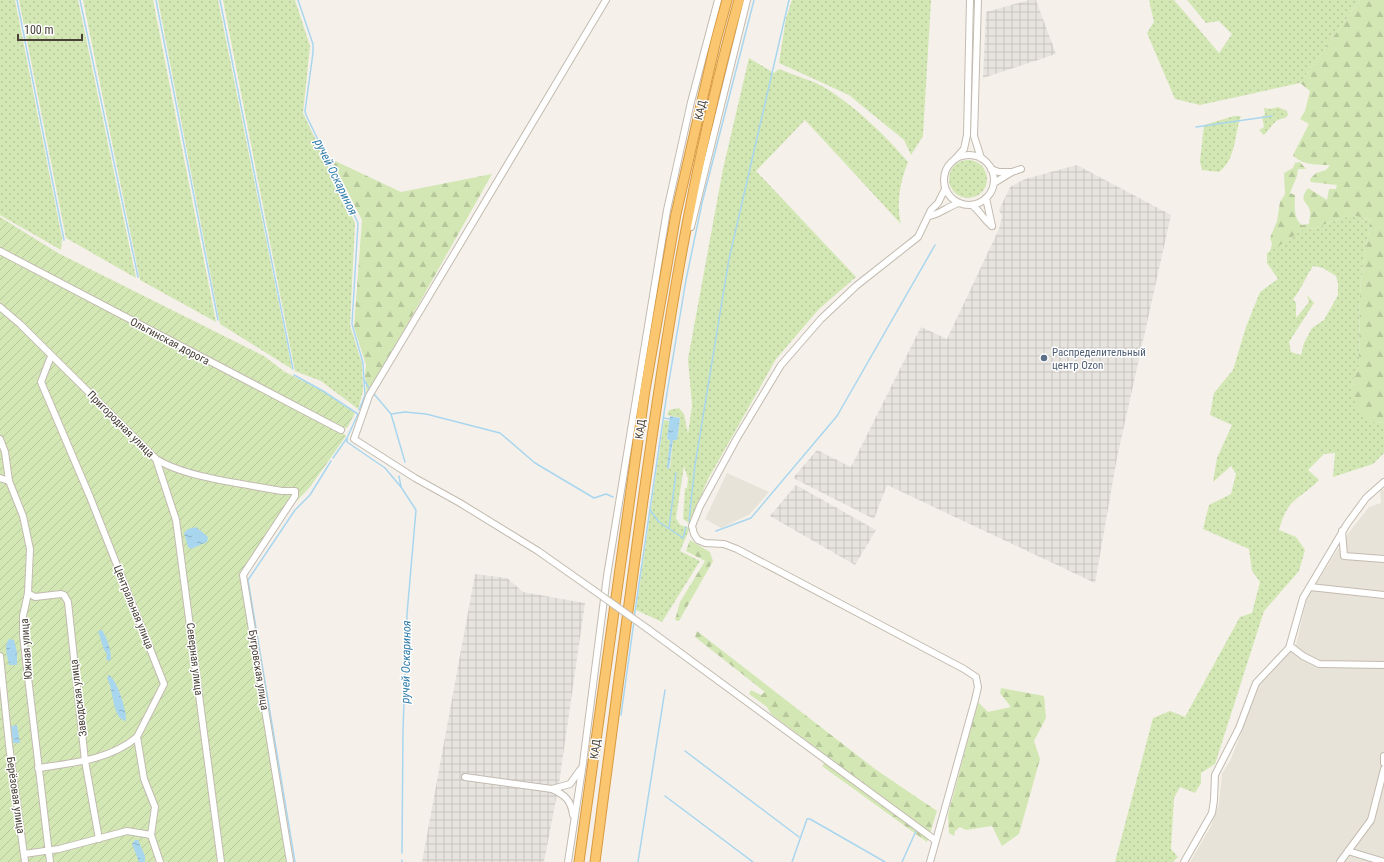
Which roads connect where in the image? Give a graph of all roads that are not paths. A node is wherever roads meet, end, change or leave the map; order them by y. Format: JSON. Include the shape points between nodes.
{"nodes":[{"id":1,"x":606,"y":0,"type":"edge"},
{"id":2,"x":718,"y":0,"type":"edge"},
{"id":3,"x":727,"y":0,"type":"edge"},
{"id":4,"x":739,"y":0,"type":"edge"},
{"id":5,"x":747,"y":0,"type":"edge"},
{"id":6,"x":970,"y":0,"type":"edge"},
{"id":7,"x":978,"y":0,"type":"edge"},
{"id":8,"x":956,"y":158,"type":"junction"},
{"id":9,"x":981,"y":158,"type":"junction"},
{"id":10,"x":992,"y":169,"type":"junction"},
{"id":11,"x":1021,"y":169,"type":"dead end"},
{"id":12,"x":1012,"y":172,"type":"junction"},
{"id":13,"x":994,"y":184,"type":"junction"},
{"id":14,"x":945,"y":189,"type":"junction"},
{"id":15,"x":986,"y":198,"type":"junction"},
{"id":16,"x":959,"y":203,"type":"junction"},
{"id":17,"x":972,"y":205,"type":"junction"},
{"id":18,"x":929,"y":216,"type":"junction"},
{"id":19,"x":0,"y":251,"type":"edge"},
{"id":20,"x":678,"y":277,"type":"junction"},
{"id":21,"x":0,"y":307,"type":"edge"},
{"id":22,"x":51,"y":356,"type":"junction"},
{"id":23,"x":341,"y":430,"type":"dead end"},
{"id":24,"x":0,"y":440,"type":"edge"},
{"id":25,"x":156,"y":459,"type":"junction"},
{"id":26,"x":0,"y":478,"type":"edge"},
{"id":27,"x":9,"y":481,"type":"junction"},
{"id":28,"x":1384,"y":482,"type":"edge"},
{"id":29,"x":295,"y":491,"type":"joint"},
{"id":30,"x":1342,"y":531,"type":"junction"},
{"id":31,"x":1383,"y":559,"type":"edge"},
{"id":32,"x":1310,"y":587,"type":"junction"},
{"id":33,"x":28,"y":593,"type":"junction"},
{"id":34,"x":1384,"y":595,"type":"edge"},
{"id":35,"x":1290,"y":646,"type":"junction"},
{"id":36,"x":0,"y":656,"type":"edge"},
{"id":37,"x":1384,"y":665,"type":"edge"},
{"id":38,"x":138,"y":738,"type":"junction"},
{"id":39,"x":1384,"y":756,"type":"edge"},
{"id":40,"x":85,"y":761,"type":"junction"},
{"id":41,"x":583,"y":763,"type":"junction"},
{"id":42,"x":1384,"y":764,"type":"edge"},
{"id":43,"x":38,"y":768,"type":"junction"},
{"id":44,"x":1384,"y":769,"type":"edge"},
{"id":45,"x":465,"y":777,"type":"dead end"},
{"id":46,"x":552,"y":788,"type":"junction"},
{"id":47,"x":574,"y":822,"type":"junction"},
{"id":48,"x":151,"y":835,"type":"junction"},
{"id":49,"x":99,"y":839,"type":"junction"},
{"id":50,"x":935,"y":840,"type":"junction"},
{"id":51,"x":49,"y":850,"type":"junction"},
{"id":52,"x":1348,"y":850,"type":"junction"},
{"id":53,"x":24,"y":854,"type":"junction"},
{"id":54,"x":25,"y":862,"type":"edge"},
{"id":55,"x":50,"y":862,"type":"edge"},
{"id":56,"x":160,"y":862,"type":"edge"},
{"id":57,"x":221,"y":862,"type":"edge"},
{"id":58,"x":290,"y":862,"type":"edge"},
{"id":59,"x":568,"y":862,"type":"edge"},
{"id":60,"x":579,"y":862,"type":"edge"},
{"id":61,"x":595,"y":862,"type":"edge"},
{"id":62,"x":930,"y":862,"type":"edge"},
{"id":63,"x":1184,"y":862,"type":"edge"},
{"id":64,"x":1340,"y":862,"type":"edge"},
{"id":65,"x":1384,"y":862,"type":"edge"}],
"edges":[{"from":1,"to":50,"type":"street","bridge":true,"via":[[369,396],[354,439],[538,551]]},
{"from":2,"to":41,"type":"street","via":[[694,88],[665,217],[607,576]]},
{"from":3,"to":60,"type":"highway","name":"КАД","via":[[676,214],[645,390]]},
{"from":4,"to":20,"type":"highway","name":"КАД","via":[[692,197]]},
{"from":5,"to":20,"type":"street"},
{"from":6,"to":8,"type":"street","via":[[967,135],[964,149]]},
{"from":7,"to":9,"type":"street","via":[[974,136]]},
{"from":8,"to":9,"type":"street","via":[[968,155]]},
{"from":8,"to":14,"type":"street","via":[[950,163],[944,175]]},
{"from":9,"to":10,"type":"street"},
{"from":10,"to":12,"type":"street","via":[[998,172]]},
{"from":10,"to":13,"type":"street"},
{"from":11,"to":12,"type":"street"},
{"from":12,"to":13,"type":"street"},
{"from":13,"to":15,"type":"street"},
{"from":14,"to":16,"type":"street","via":[[948,195]]},
{"from":14,"to":18,"type":"street"},
{"from":15,"to":17,"type":"street"},
{"from":15,"to":17,"type":"street","via":[[992,226]]},
{"from":16,"to":17,"type":"street"},
{"from":16,"to":18,"type":"street"},
{"from":18,"to":50,"type":"street","via":[[918,237],[856,286],[821,318],[781,365],[737,438],[692,526],[698,540],[737,549],[976,677],[978,688],[975,700]]},
{"from":19,"to":23,"type":"street","name":"Ольгинская дорога"},
{"from":20,"to":61,"type":"highway","name":"КАД","via":[[656,402]]},
{"from":21,"to":22,"type":"street","name":"Пригородная улица"},
{"from":22,"to":25,"type":"street","name":"Пригородная улица"},
{"from":22,"to":38,"type":"street","name":"Центральная улица","via":[[41,382],[164,684]]},
{"from":24,"to":27,"type":"street","name":"Южная улица","via":[[5,452]]},
{"from":25,"to":29,"type":"street","name":"Пригородная улица","via":[[167,466],[190,473],[282,491]]},
{"from":25,"to":57,"type":"street","name":"Северная улица","via":[[176,520]]},
{"from":26,"to":27,"type":"street"},
{"from":27,"to":33,"type":"street","name":"Южная улица","via":[[23,516],[30,549]]},
{"from":28,"to":30,"type":"street","via":[[1366,498]]},
{"from":29,"to":58,"type":"street","name":"Бугровская улица","via":[[295,496],[243,575]]},
{"from":30,"to":31,"type":"street","via":[[1344,556]]},
{"from":30,"to":32,"type":"street"},
{"from":32,"to":34,"type":"street"},
{"from":32,"to":35,"type":"street","via":[[1303,598]]},
{"from":33,"to":40,"type":"street","name":"Заводская улица","via":[[35,597],[61,594],[66,598]]},
{"from":33,"to":43,"type":"street","name":"Южная улица","via":[[23,616],[23,635]]},
{"from":35,"to":37,"type":"street","via":[[1319,664]]},
{"from":35,"to":63,"type":"street","via":[[1256,682],[1239,728],[1215,776],[1212,814]]},
{"from":36,"to":53,"type":"street","name":"Берёзовая улица"},
{"from":38,"to":40,"type":"street","via":[[113,752]]},
{"from":38,"to":48,"type":"street","via":[[144,779],[155,807]]},
{"from":39,"to":42,"type":"street"},
{"from":40,"to":43,"type":"street"},
{"from":40,"to":49,"type":"street","name":"Заводская улица"},
{"from":41,"to":46,"type":"street","via":[[570,784]]},
{"from":41,"to":47,"type":"street"},
{"from":43,"to":51,"type":"street","name":"Южная улица"},
{"from":44,"to":52,"type":"street","via":[[1371,820]]},
{"from":45,"to":46,"type":"street"},
{"from":46,"to":47,"type":"street","via":[[567,798]]},
{"from":47,"to":59,"type":"street"},
{"from":48,"to":49,"type":"street","via":[[127,831]]},
{"from":48,"to":56,"type":"street"},
{"from":49,"to":51,"type":"street"},
{"from":50,"to":62,"type":"street"},
{"from":51,"to":53,"type":"street"},
{"from":51,"to":55,"type":"street","name":"Южная улица"},
{"from":52,"to":64,"type":"street"},
{"from":52,"to":65,"type":"street"},
{"from":53,"to":54,"type":"street","name":"Берёзовая улица"}]}
